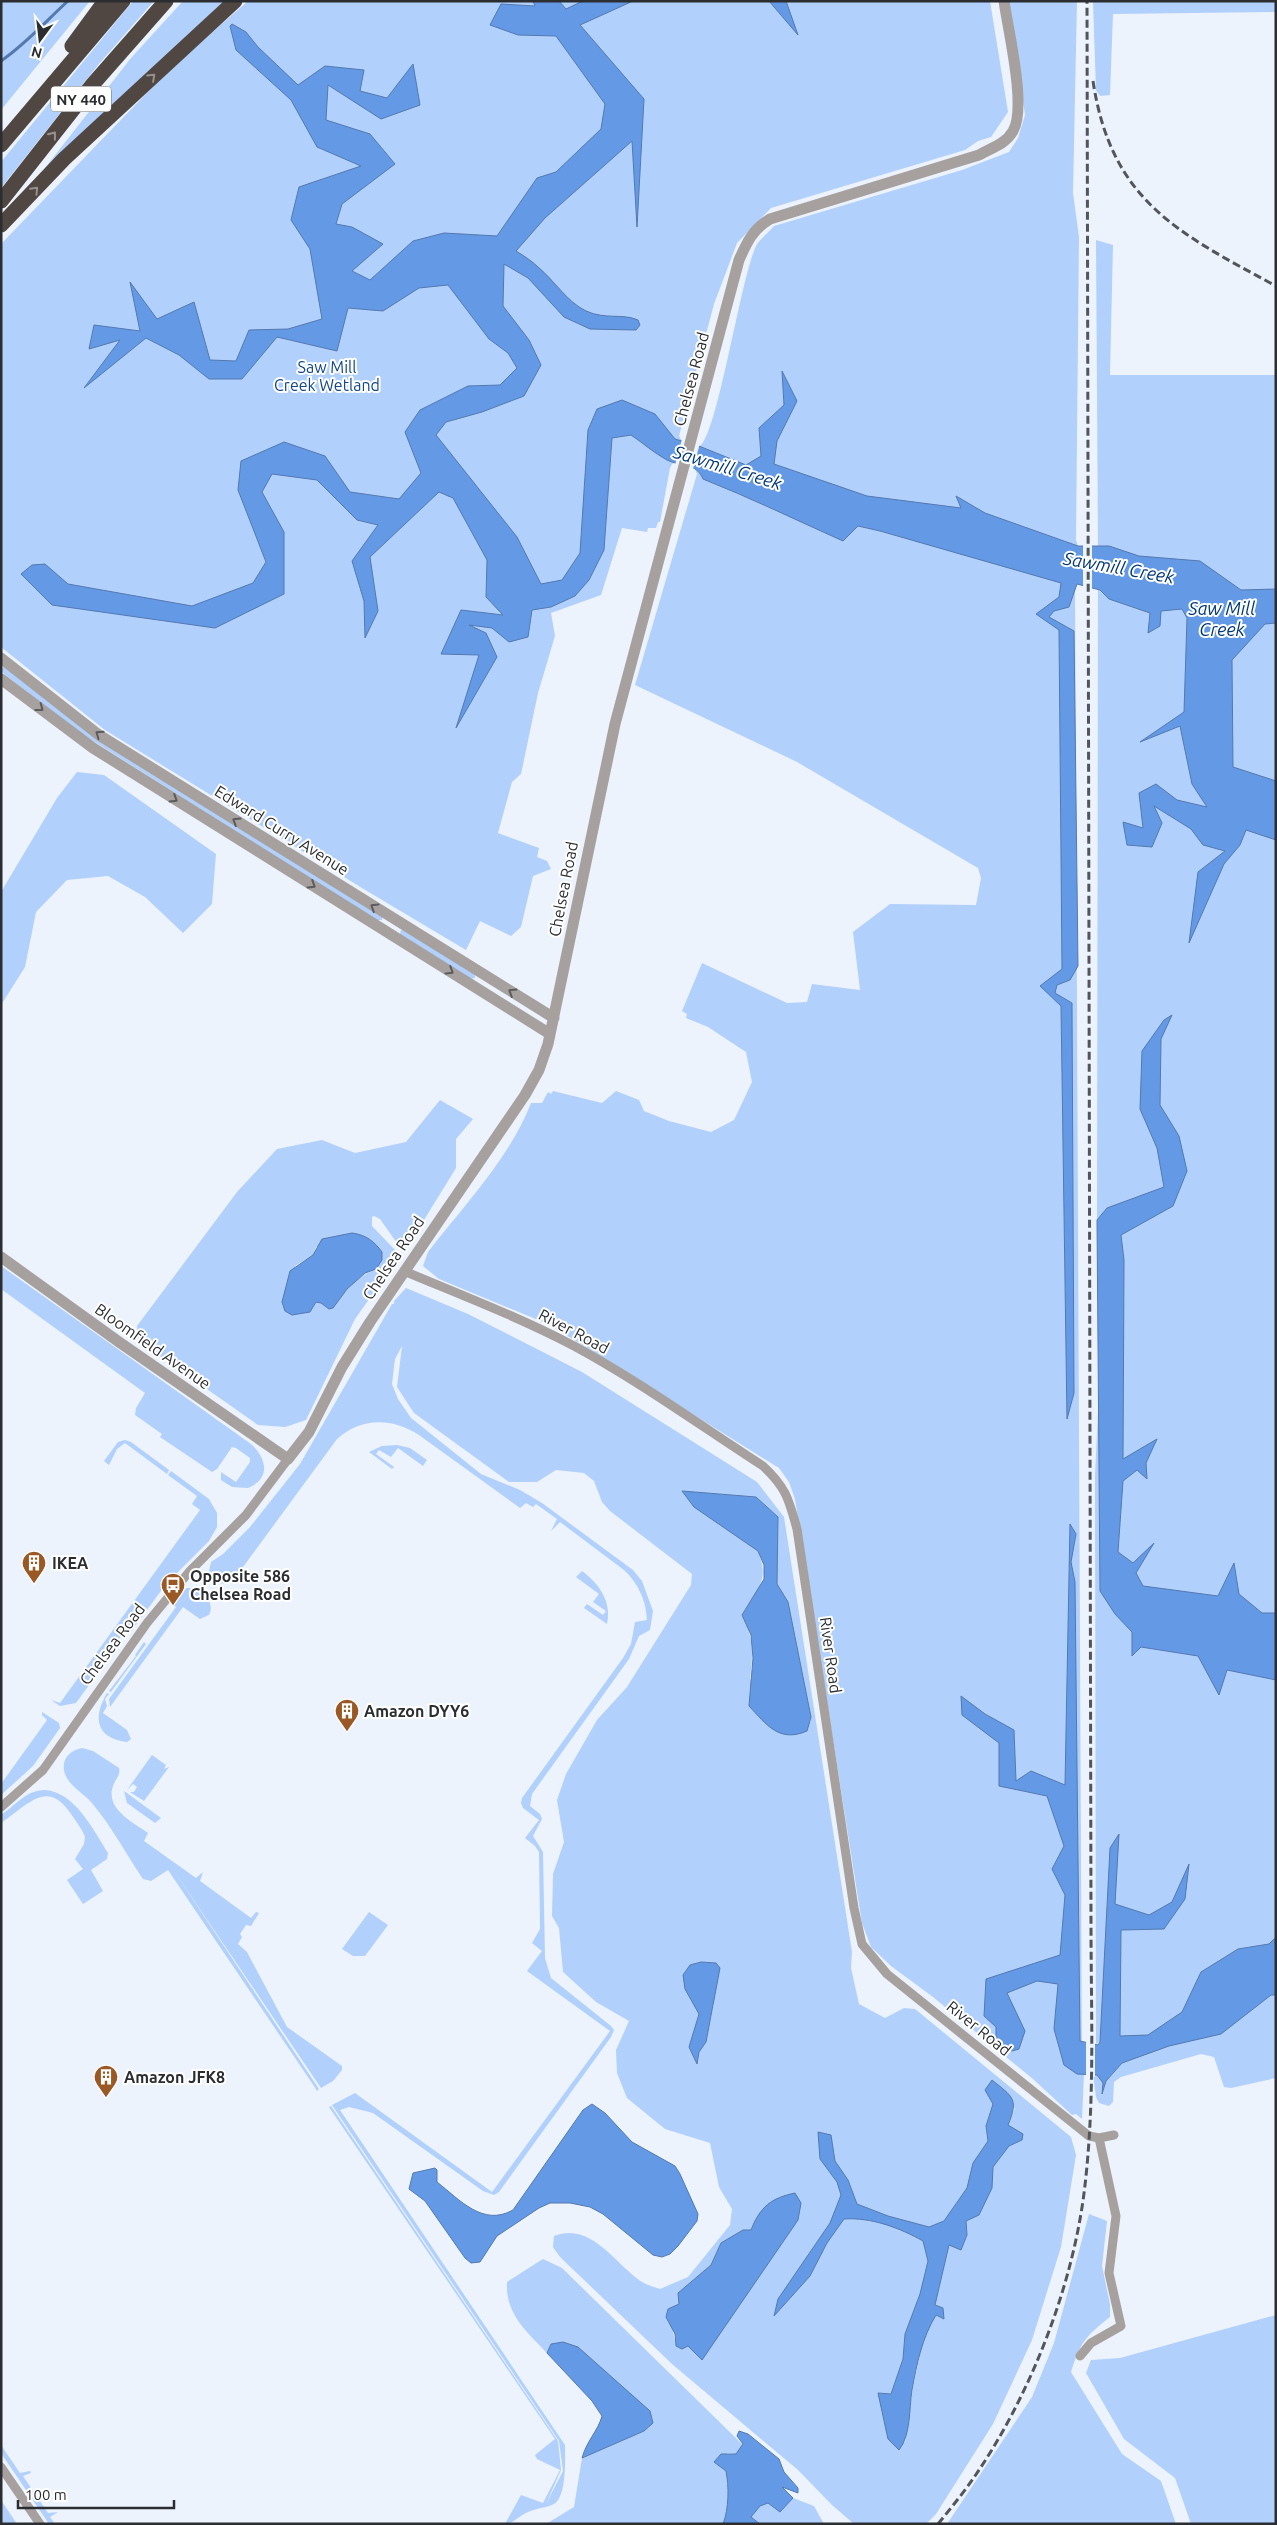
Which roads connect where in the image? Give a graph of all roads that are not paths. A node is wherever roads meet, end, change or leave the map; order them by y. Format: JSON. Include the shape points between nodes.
{"nodes":[{"id":1,"x":105,"y":1,"type":"edge"},
{"id":2,"x":123,"y":1,"type":"edge"},
{"id":3,"x":166,"y":1,"type":"edge"},
{"id":4,"x":234,"y":1,"type":"edge"},
{"id":5,"x":1004,"y":1,"type":"edge"},
{"id":6,"x":1,"y":144,"type":"edge"},
{"id":7,"x":1,"y":201,"type":"edge"},
{"id":8,"x":1,"y":225,"type":"edge"},
{"id":9,"x":1,"y":658,"type":"edge"},
{"id":10,"x":1,"y":678,"type":"edge"},
{"id":11,"x":396,"y":920,"type":"junction"},
{"id":12,"x":388,"y":933,"type":"junction"},
{"id":13,"x":554,"y":1018,"type":"junction"},
{"id":14,"x":550,"y":1034,"type":"junction"},
{"id":15,"x":1,"y":1257,"type":"edge"},
{"id":16,"x":404,"y":1271,"type":"junction"},
{"id":17,"x":288,"y":1459,"type":"junction"},
{"id":18,"x":1,"y":1807,"type":"edge"},
{"id":19,"x":1114,"y":2135,"type":"dead end"},
{"id":20,"x":1099,"y":2138,"type":"junction"},
{"id":21,"x":1080,"y":2356,"type":"dead end"},
{"id":22,"x":1,"y":2467,"type":"edge"},
{"id":23,"x":40,"y":2524,"type":"edge"}],
"edges":[{"from":1,"to":6,"type":"highway"},
{"from":2,"to":6,"type":"highway","number":"NY 440"},
{"from":7,"to":3,"type":"highway","number":"NY 440","one_way":true,"via":[[93,84]]},
{"from":8,"to":4,"type":"highway","one_way":true,"via":[[64,159]]},
{"from":5,"to":13,"type":"street","name":"Chelsea Road","via":[[1018,93],[1014,130],[1005,142],[979,155],[770,218],[758,226],[739,260],[615,724]]},
{"from":11,"to":9,"type":"street","name":"Edward Curry Avenue","one_way":true,"via":[[99,735]]},
{"from":10,"to":12,"type":"street","name":"Edward Curry Avenue","one_way":true,"via":[[93,748]]},
{"from":11,"to":12,"type":"street"},
{"from":13,"to":11,"type":"street","name":"Edward Curry Avenue","one_way":true},
{"from":12,"to":14,"type":"street","name":"Edward Curry Avenue","one_way":true},
{"from":13,"to":14,"type":"street","name":"Chelsea Road"},
{"from":14,"to":16,"type":"street","name":"Chelsea Road","via":[[540,1070],[525,1095]]},
{"from":15,"to":17,"type":"street","name":"Bloomfield Avenue"},
{"from":16,"to":17,"type":"street","name":"Chelsea Road","via":[[342,1367],[309,1432]]},
{"from":16,"to":20,"type":"street","name":"River Road","via":[[576,1347],[763,1466],[780,1481],[790,1501],[797,1529],[862,1944],[887,1974],[1089,2136]]},
{"from":17,"to":18,"type":"street","name":"Chelsea Road","via":[[246,1515],[189,1572],[147,1623],[44,1770]]},
{"from":19,"to":20,"type":"street"},
{"from":20,"to":21,"type":"street","via":[[1116,2216],[1109,2272],[1122,2326],[1091,2343]]},
{"from":22,"to":23,"type":"street"}]}
